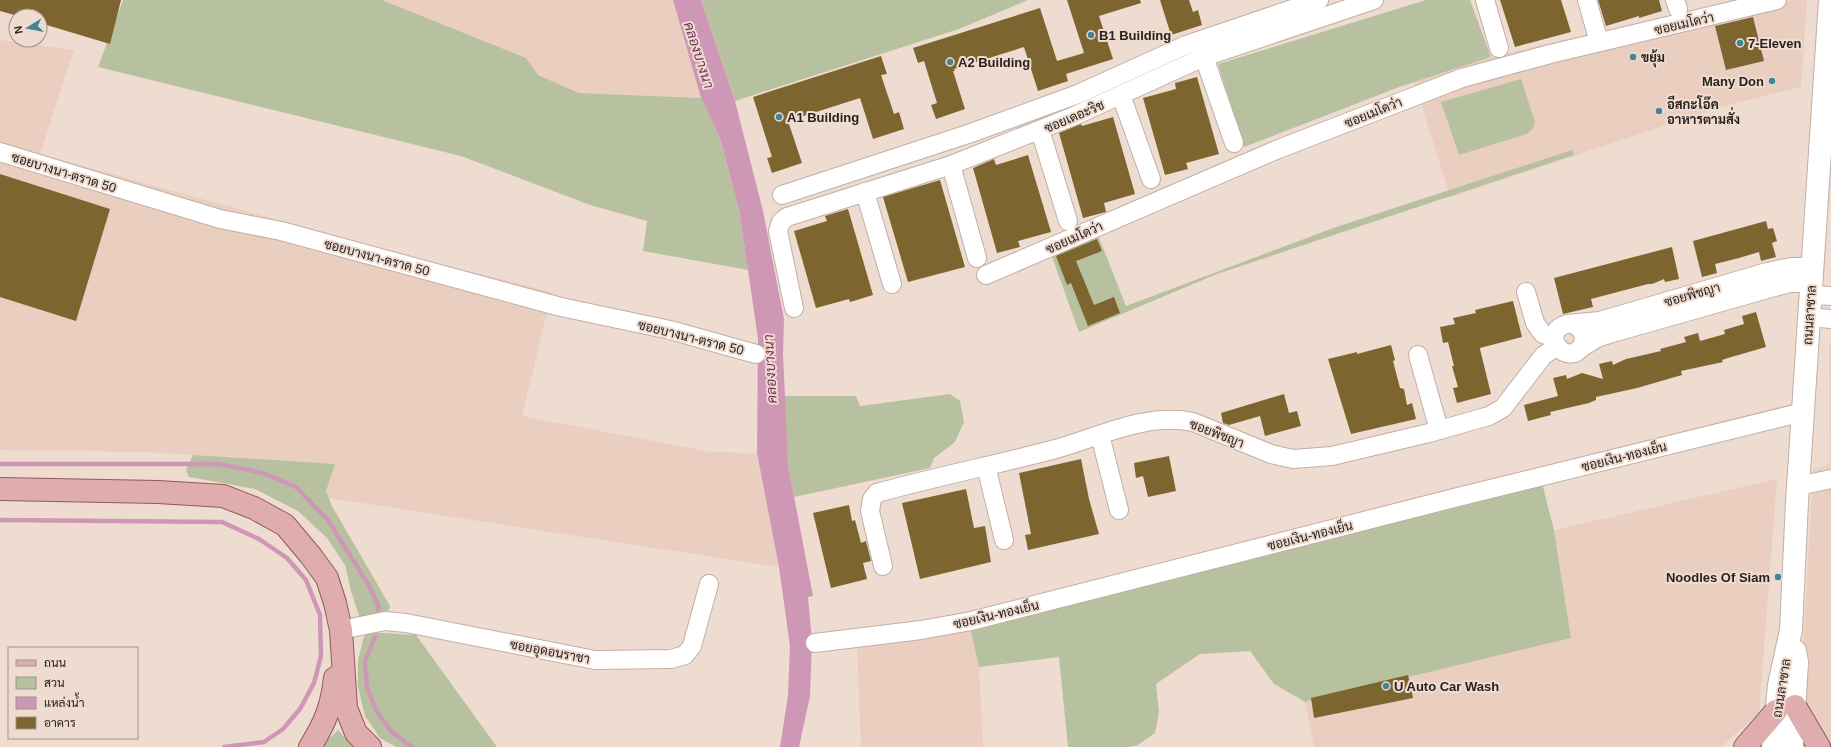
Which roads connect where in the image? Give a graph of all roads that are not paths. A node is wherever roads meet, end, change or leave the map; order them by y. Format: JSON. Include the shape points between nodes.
{"nodes":[{"id":1,"x":1319,"y":0,"type":"edge"},
{"id":2,"x":1374,"y":0,"type":"edge"},
{"id":3,"x":1485,"y":0,"type":"edge"},
{"id":4,"x":1587,"y":0,"type":"edge"},
{"id":5,"x":1777,"y":0,"type":"edge"},
{"id":6,"x":1830,"y":0,"type":"edge"},
{"id":7,"x":1597,"y":35,"type":"dead end"},
{"id":8,"x":1499,"y":48,"type":"dead end"},
{"id":9,"x":1204,"y":57,"type":"junction"},
{"id":10,"x":1121,"y":95,"type":"junction"},
{"id":11,"x":1040,"y":130,"type":"junction"},
{"id":12,"x":1234,"y":143,"type":"dead end"},
{"id":13,"x":1826,"y":144,"type":"edge"},
{"id":14,"x":0,"y":152,"type":"edge"},
{"id":15,"x":951,"y":165,"type":"junction"},
{"id":16,"x":1151,"y":179,"type":"dead end"},
{"id":17,"x":865,"y":192,"type":"junction"},
{"id":18,"x":782,"y":195,"type":"dead end"},
{"id":19,"x":1068,"y":221,"type":"dead end"},
{"id":20,"x":977,"y":258,"type":"dead end"},
{"id":21,"x":986,"y":275,"type":"dead end"},
{"id":22,"x":892,"y":284,"type":"dead end"},
{"id":23,"x":1816,"y":285,"type":"edge"},
{"id":24,"x":1526,"y":292,"type":"dead end"},
{"id":25,"x":794,"y":308,"type":"dead end"},
{"id":26,"x":1809,"y":317,"type":"junction"},
{"id":27,"x":1831,"y":319,"type":"edge"},
{"id":28,"x":1572,"y":324,"type":"junction"},
{"id":29,"x":1556,"y":342,"type":"junction"},
{"id":30,"x":1578,"y":350,"type":"junction"},
{"id":31,"x":756,"y":354,"type":"dead end"},
{"id":32,"x":1418,"y":355,"type":"dead end"},
{"id":33,"x":1803,"y":412,"type":"junction"},
{"id":34,"x":1439,"y":430,"type":"junction"},
{"id":35,"x":1100,"y":436,"type":"junction"},
{"id":36,"x":986,"y":466,"type":"junction"},
{"id":37,"x":1831,"y":479,"type":"edge"},
{"id":38,"x":1798,"y":486,"type":"junction"},
{"id":39,"x":0,"y":489,"type":"edge"},
{"id":40,"x":1119,"y":510,"type":"dead end"},
{"id":41,"x":1004,"y":540,"type":"dead end"},
{"id":42,"x":883,"y":566,"type":"dead end"},
{"id":43,"x":710,"y":584,"type":"dead end"},
{"id":44,"x":341,"y":637,"type":"junction"},
{"id":45,"x":814,"y":643,"type":"dead end"},
{"id":46,"x":1786,"y":709,"type":"junction"},
{"id":47,"x":310,"y":747,"type":"edge"},
{"id":48,"x":370,"y":747,"type":"edge"},
{"id":49,"x":1746,"y":747,"type":"edge"},
{"id":50,"x":1773,"y":747,"type":"edge"},
{"id":51,"x":1792,"y":747,"type":"edge"},
{"id":52,"x":1819,"y":747,"type":"edge"}],
"edges":[{"from":1,"to":18,"type":"street","via":[[1186,45],[1078,94],[971,133]]},
{"from":2,"to":9,"type":"street","name":"ซอยเดอะริช"},
{"from":3,"to":8,"type":"street"},
{"from":4,"to":7,"type":"street"},
{"from":5,"to":21,"type":"street","name":"ซอยเมโดว่า","via":[[1550,54],[1462,78],[1276,150]]},
{"from":6,"to":13,"type":"street","name":"ถนนลาซาล"},
{"from":9,"to":10,"type":"street","name":"ซอยเดอะริช"},
{"from":9,"to":12,"type":"street"},
{"from":10,"to":11,"type":"street","name":"ซอยเดอะริช"},
{"from":10,"to":16,"type":"street"},
{"from":11,"to":15,"type":"street","name":"ซอยเดอะริช"},
{"from":11,"to":19,"type":"street"},
{"from":13,"to":23,"type":"street","name":"ถนนลาซาล"},
{"from":14,"to":31,"type":"street","name":"ซอยบางนา-ตราด 50","via":[[220,219],[281,231],[561,307],[670,330]]},
{"from":15,"to":17,"type":"street","name":"ซอยเดอะริช"},
{"from":15,"to":20,"type":"street"},
{"from":17,"to":22,"type":"street"},
{"from":17,"to":25,"type":"street","name":"ซอยเดอะริช","via":[[787,217],[781,222],[778,231]]},
{"from":23,"to":26,"type":"street","name":"ถนนลาซาล"},
{"from":23,"to":28,"type":"street","name":"ซอยพิชญา","via":[[1791,267],[1600,321]]},
{"from":23,"to":30,"type":"street","name":"ซอยพิชญา","via":[[1790,283],[1771,288],[1596,338]]},
{"from":24,"to":29,"type":"street","via":[[1535,323],[1543,334]]},
{"from":26,"to":27,"type":"street"},
{"from":26,"to":33,"type":"street","name":"ถนนลาซาล"},
{"from":28,"to":29,"type":"street","name":"ซอยพิชญา","via":[[1563,325],[1556,332]]},
{"from":28,"to":30,"type":"street","via":[[1583,333],[1583,342]]},
{"from":29,"to":30,"type":"street","via":[[1560,350],[1569,353]]},
{"from":29,"to":34,"type":"street","name":"ซอยพิชญา","via":[[1503,408],[1489,416]]},
{"from":32,"to":34,"type":"street"},
{"from":33,"to":38,"type":"street","name":"ถนนลาซาล"},
{"from":33,"to":45,"type":"street","name":"ซอยเงิน-ทองเย็น","via":[[971,621]]},
{"from":34,"to":35,"type":"street","name":"ซอยพิชญา","via":[[1332,456],[1293,459],[1271,454],[1182,419],[1143,422]]},
{"from":35,"to":36,"type":"street","name":"ซอยพิชญา"},
{"from":35,"to":40,"type":"street"},
{"from":36,"to":41,"type":"street"},
{"from":36,"to":42,"type":"street","name":"ซอยพิชญา","via":[[877,493],[872,499],[870,511]]},
{"from":37,"to":38,"type":"street"},
{"from":38,"to":46,"type":"street","name":"ถนนลาซาล","via":[[1791,630],[1797,662]]},
{"from":39,"to":44,"type":"main road","via":[[223,496],[254,508],[285,525],[327,578],[335,603]]},
{"from":43,"to":44,"type":"street","name":"ซอยอุดอนราชา","via":[[692,646],[685,655],[671,659],[595,660],[385,621]]},
{"from":44,"to":47,"type":"main road","via":[[332,700],[321,730]]},
{"from":44,"to":48,"type":"main road","via":[[346,708],[356,733]]},
{"from":46,"to":49,"type":"main road"},
{"from":46,"to":50,"type":"street","name":"ถนนลาซาล"},
{"from":46,"to":51,"type":"street","name":"ถนนลาซาล"},
{"from":46,"to":52,"type":"main road"}]}
